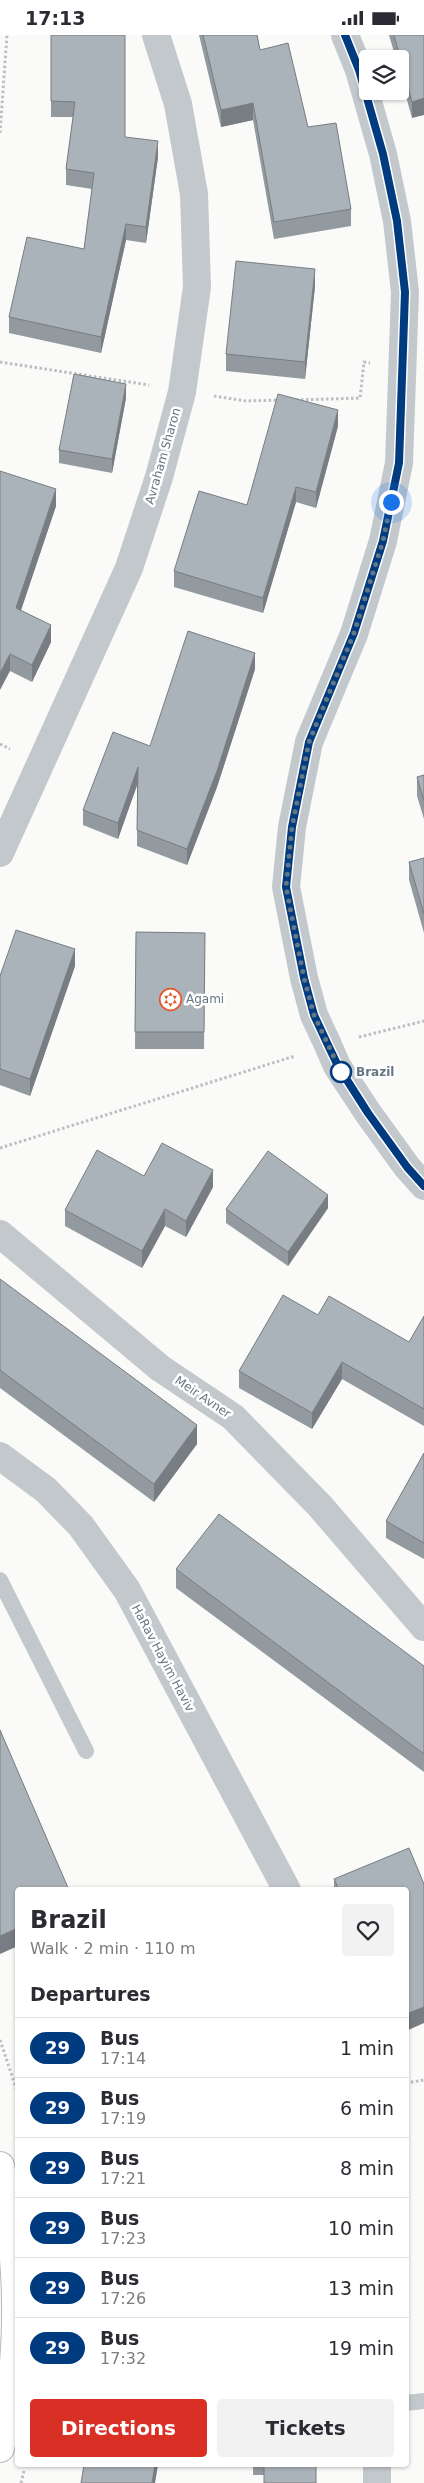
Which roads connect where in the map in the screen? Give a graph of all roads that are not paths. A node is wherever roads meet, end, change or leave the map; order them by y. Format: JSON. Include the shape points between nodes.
{"nodes":[{"id":1,"x":156,"y":35,"type":"edge"},
{"id":2,"x":345,"y":35,"type":"edge"},
{"id":3,"x":0,"y":853,"type":"edge"},
{"id":4,"x":424,"y":1186,"type":"edge"},
{"id":5,"x":0,"y":1234,"type":"edge"},
{"id":6,"x":0,"y":1456,"type":"edge"},
{"id":7,"x":0,"y":1580,"type":"edge"},
{"id":8,"x":424,"y":1627,"type":"edge"},
{"id":9,"x":86,"y":1751,"type":"dead end"},
{"id":10,"x":285,"y":1887,"type":"edge"},
{"id":11,"x":0,"y":2166,"type":"edge"},
{"id":12,"x":15,"y":2302,"type":"edge"},
{"id":13,"x":15,"y":2335,"type":"edge"},
{"id":14,"x":424,"y":2401,"type":"edge"},
{"id":15,"x":409,"y":2403,"type":"edge"},
{"id":16,"x":0,"y":2448,"type":"edge"},
{"id":17,"x":377,"y":2467,"type":"edge"},
{"id":18,"x":377,"y":2483,"type":"edge"}],
"edges":[{"from":1,"to":3,"type":"street","name":"Avraham Sharon","via":[[178,104],[194,194],[197,287],[182,391],[159,477],[129,568]]},
{"from":2,"to":4,"type":"street","via":[[359,70],[383,154],[397,221],[405,292],[399,463],[383,541],[354,633],[309,742],[286,887],[314,1015],[338,1066],[368,1113]]},
{"from":5,"to":8,"type":"street","name":"Meir Avner","via":[[160,1368],[233,1417],[320,1506]]},
{"from":6,"to":10,"type":"street","name":"HaRav Hayim Haviv","via":[[46,1490],[81,1526],[128,1590]]},
{"from":7,"to":9,"type":"lane"},
{"from":11,"to":12,"type":"main road","via":[[12,2246]]},
{"from":13,"to":16,"type":"main road","via":[[12,2377]]},
{"from":14,"to":15,"type":"lane"},
{"from":17,"to":18,"type":"street"}]}
